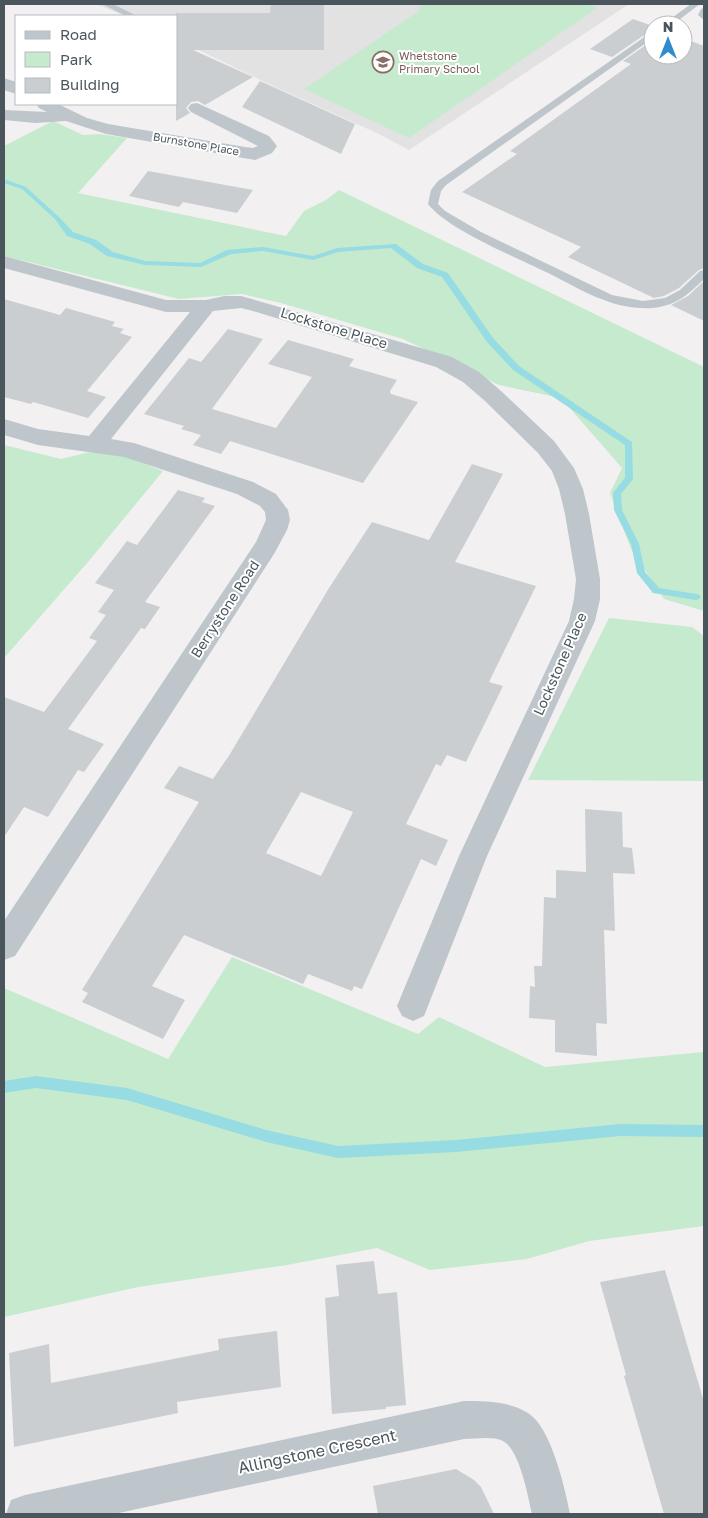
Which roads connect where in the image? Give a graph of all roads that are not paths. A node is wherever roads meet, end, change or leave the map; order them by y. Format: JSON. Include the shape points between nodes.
{"nodes":[{"id":1,"x":106,"y":4,"type":"edge"},
{"id":2,"x":696,"y":4,"type":"edge"},
{"id":3,"x":704,"y":11,"type":"edge"},
{"id":4,"x":131,"y":15,"type":"edge"},
{"id":5,"x":680,"y":15,"type":"edge"},
{"id":6,"x":704,"y":17,"type":"edge"},
{"id":7,"x":643,"y":41,"type":"edge"},
{"id":8,"x":47,"y":105,"type":"edge"},
{"id":9,"x":197,"y":108,"type":"dead end"},
{"id":10,"x":4,"y":115,"type":"edge"},
{"id":11,"x":67,"y":116,"type":"junction"},
{"id":12,"x":4,"y":262,"type":"edge"},
{"id":13,"x":704,"y":273,"type":"edge"},
{"id":14,"x":206,"y":306,"type":"junction"},
{"id":15,"x":4,"y":427,"type":"edge"},
{"id":16,"x":95,"y":444,"type":"junction"},
{"id":17,"x":4,"y":946,"type":"edge"},
{"id":18,"x":413,"y":1006,"type":"dead end"},
{"id":19,"x":25,"y":1514,"type":"edge"},
{"id":20,"x":551,"y":1514,"type":"edge"}],
"edges":[{"from":1,"to":4,"type":"lane"},
{"from":2,"to":5,"type":"lane"},
{"from":3,"to":6,"type":"lane"},
{"from":7,"to":13,"type":"lane","via":[[442,183],[436,190],[433,204],[441,213],[477,234],[608,298],[629,304],[647,305],[678,296]]},
{"from":8,"to":11,"type":"street","name":"Burnstone Place"},
{"from":9,"to":11,"type":"street","name":"Burnstone Place","via":[[263,140],[268,146],[255,154],[106,129]]},
{"from":10,"to":11,"type":"street","via":[[35,118]]},
{"from":12,"to":14,"type":"street","name":"Lockstone Place","via":[[145,302],[182,307]]},
{"from":14,"to":16,"type":"street"},
{"from":14,"to":18,"type":"street","name":"Lockstone Place","via":[[241,302],[444,362],[471,377],[546,447],[562,468],[571,489],[588,579],[582,621],[469,864]]},
{"from":15,"to":16,"type":"street","name":"Berrystone Road","via":[[38,437]]},
{"from":16,"to":17,"type":"street","name":"Berrystone Road","via":[[126,449],[244,488],[268,500],[276,510],[278,520],[266,548]]},
{"from":19,"to":20,"type":"street","name":"Allingstone Crescent","via":[[464,1420],[493,1420],[515,1426],[529,1443]]}]}
